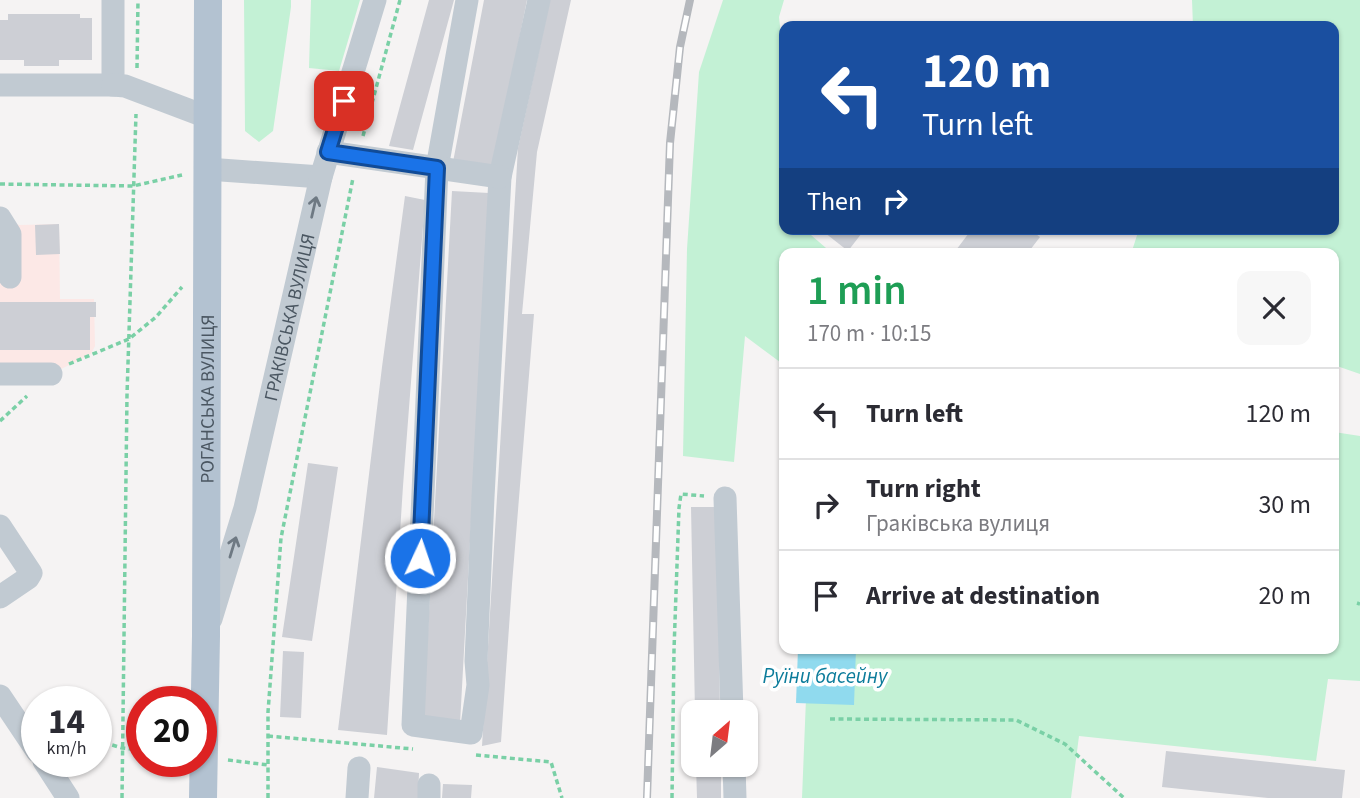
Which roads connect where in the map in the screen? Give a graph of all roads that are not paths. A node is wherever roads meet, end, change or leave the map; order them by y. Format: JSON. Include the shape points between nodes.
{"nodes":[{"id":1,"x":113,"y":0,"type":"edge"},
{"id":2,"x":208,"y":0,"type":"edge"},
{"id":3,"x":375,"y":0,"type":"edge"},
{"id":4,"x":467,"y":0,"type":"edge"},
{"id":5,"x":539,"y":0,"type":"edge"},
{"id":6,"x":0,"y":85,"type":"edge"},
{"id":7,"x":113,"y":85,"type":"junction"},
{"id":8,"x":207,"y":117,"type":"junction"},
{"id":9,"x":328,"y":152,"type":"junction"},
{"id":10,"x":437,"y":168,"type":"junction"},
{"id":11,"x":207,"y":169,"type":"junction"},
{"id":12,"x":321,"y":177,"type":"junction"},
{"id":13,"x":500,"y":177,"type":"junction"},
{"id":14,"x":0,"y":218,"type":"edge"},
{"id":15,"x":10,"y":277,"type":"dead end"},
{"id":16,"x":0,"y":374,"type":"edge"},
{"id":17,"x":51,"y":374,"type":"road end"},
{"id":18,"x":724,"y":498,"type":"road end"},
{"id":19,"x":0,"y":526,"type":"edge"},
{"id":20,"x":0,"y":597,"type":"edge"},
{"id":21,"x":206,"y":636,"type":"junction"},
{"id":22,"x":0,"y":696,"type":"edge"},
{"id":23,"x":732,"y":700,"type":"edge"},
{"id":24,"x":21,"y":727,"type":"edge"},
{"id":25,"x":359,"y":768,"type":"dead end"},
{"id":26,"x":54,"y":777,"type":"edge"},
{"id":27,"x":734,"y":777,"type":"edge"},
{"id":28,"x":68,"y":798,"type":"edge"},
{"id":29,"x":203,"y":798,"type":"edge"},
{"id":30,"x":357,"y":798,"type":"edge"},
{"id":31,"x":735,"y":798,"type":"edge"}],
"edges":[{"from":1,"to":7,"type":"street"},
{"from":2,"to":8,"type":"main road","name":"РОГАНСЬКА ВУЛИЦЯ"},
{"from":3,"to":9,"type":"street","name":"ГРАКІВСЬКА ВУЛИЦЯ"},
{"from":4,"to":10,"type":"street"},
{"from":5,"to":13,"type":"street"},
{"from":6,"to":7,"type":"street"},
{"from":7,"to":8,"type":"street"},
{"from":8,"to":11,"type":"main road","name":"РОГАНСЬКА ВУЛИЦЯ"},
{"from":9,"to":10,"type":"street"},
{"from":9,"to":12,"type":"street","name":"ГРАКІВСЬКА ВУЛИЦЯ"},
{"from":10,"to":13,"type":"street"},
{"from":10,"to":13,"type":"street","via":[[413,725],[471,733],[478,685]]},
{"from":11,"to":12,"type":"street"},
{"from":11,"to":21,"type":"main road","name":"РОГАНСЬКА ВУЛИЦЯ"},
{"from":21,"to":12,"type":"street","name":"ГРАКІВСЬКА ВУЛИЦЯ","one_way":true,"via":[[245,508]]},
{"from":14,"to":15,"type":"street","via":[[10,234]]},
{"from":16,"to":17,"type":"street"},
{"from":18,"to":23,"type":"street"},
{"from":19,"to":20,"type":"street","via":[[31,573]]},
{"from":21,"to":29,"type":"main road","name":"РОГАНСЬКА ВУЛИЦЯ"},
{"from":22,"to":24,"type":"street"},
{"from":25,"to":30,"type":"street"},
{"from":26,"to":28,"type":"street"},
{"from":27,"to":31,"type":"street"}]}
